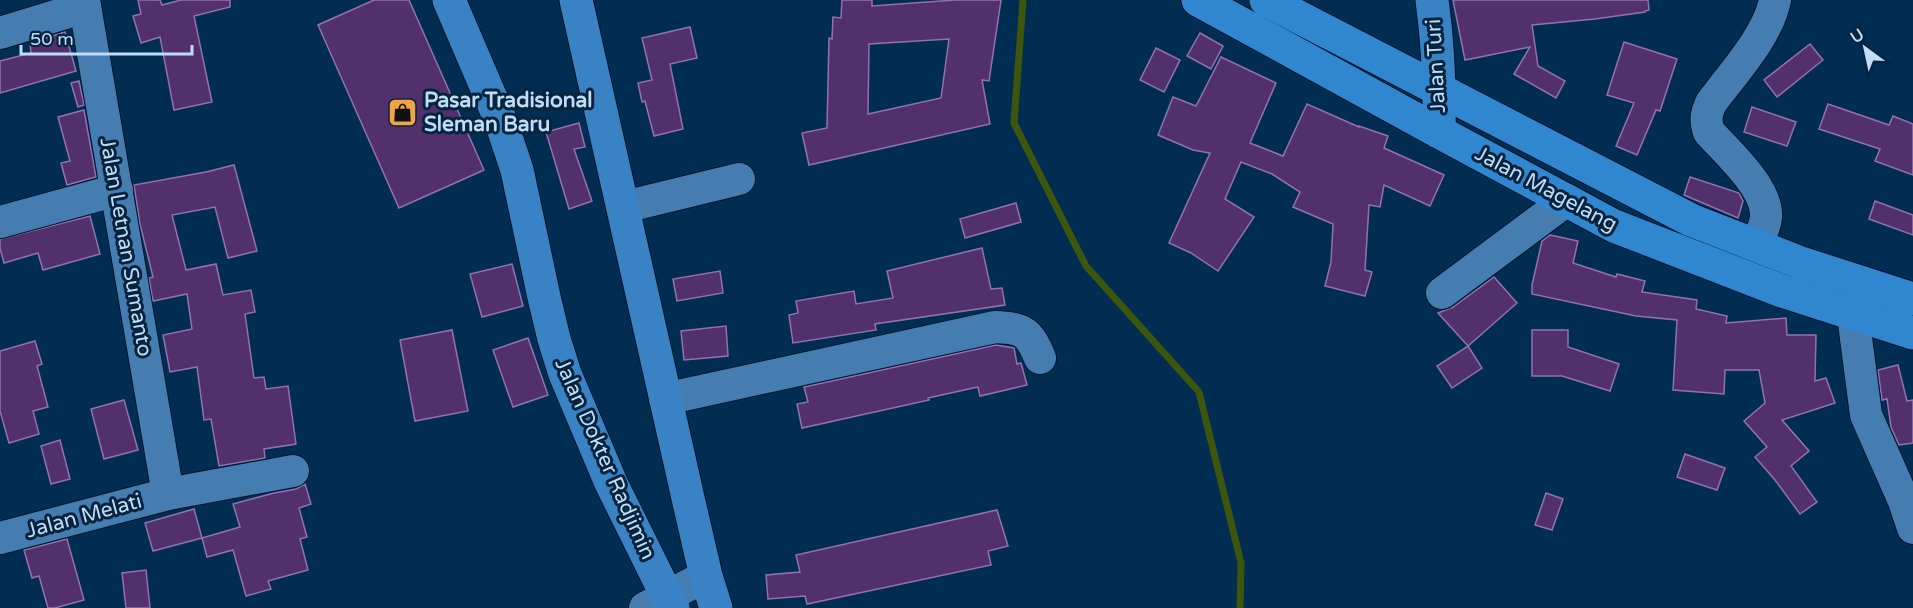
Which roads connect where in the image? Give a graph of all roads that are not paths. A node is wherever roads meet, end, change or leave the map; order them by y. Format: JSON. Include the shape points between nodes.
{"nodes":[{"id":1,"x":449,"y":0,"type":"edge"},
{"id":2,"x":576,"y":0,"type":"edge"},
{"id":3,"x":1198,"y":0,"type":"edge"},
{"id":4,"x":1266,"y":0,"type":"edge"},
{"id":5,"x":1432,"y":0,"type":"edge"},
{"id":6,"x":1775,"y":0,"type":"edge"},
{"id":7,"x":85,"y":3,"type":"edge"},
{"id":8,"x":0,"y":33,"type":"edge"},
{"id":9,"x":1440,"y":90,"type":"junction"},
{"id":10,"x":1438,"y":132,"type":"junction"},
{"id":11,"x":739,"y":179,"type":"dead end"},
{"id":12,"x":117,"y":190,"type":"junction"},
{"id":13,"x":1567,"y":200,"type":"junction"},
{"id":14,"x":624,"y":207,"type":"junction"},
{"id":15,"x":0,"y":222,"type":"edge"},
{"id":16,"x":1756,"y":245,"type":"junction"},
{"id":17,"x":1442,"y":293,"type":"dead end"},
{"id":18,"x":1913,"y":299,"type":"edge"},
{"id":19,"x":1853,"y":315,"type":"junction"},
{"id":20,"x":1913,"y":333,"type":"edge"},
{"id":21,"x":1040,"y":358,"type":"dead end"},
{"id":22,"x":665,"y":399,"type":"junction"},
{"id":23,"x":293,"y":471,"type":"dead end"},
{"id":24,"x":168,"y":494,"type":"junction"},
{"id":25,"x":1913,"y":528,"type":"edge"},
{"id":26,"x":0,"y":538,"type":"edge"},
{"id":27,"x":706,"y":576,"type":"junction"},
{"id":28,"x":661,"y":604,"type":"edge"},
{"id":29,"x":716,"y":608,"type":"edge"}],
"edges":[{"from":1,"to":28,"type":"main road","name":"Jalan Dokter Radjimin","via":[[514,161],[565,374]]},
{"from":2,"to":14,"type":"main road"},
{"from":3,"to":10,"type":"highway","name":"Jalan Magelang"},
{"from":4,"to":9,"type":"highway","name":"Jalan Magelang"},
{"from":5,"to":9,"type":"main road","name":"Jalan Turi"},
{"from":6,"to":16,"type":"street","via":[[1759,37],[1706,114],[1709,132],[1763,198],[1766,216]]},
{"from":7,"to":8,"type":"street"},
{"from":7,"to":12,"type":"street","name":"Jalan Letnan Sumanto"},
{"from":9,"to":10,"type":"main road","name":"Jalan Turi"},
{"from":9,"to":16,"type":"highway","name":"Jalan Magelang","via":[[1691,220]]},
{"from":10,"to":13,"type":"highway","name":"Jalan Magelang"},
{"from":11,"to":14,"type":"street"},
{"from":12,"to":15,"type":"street"},
{"from":12,"to":24,"type":"street","name":"Jalan Letnan Sumanto"},
{"from":13,"to":17,"type":"street"},
{"from":13,"to":19,"type":"highway","name":"Jalan Magelang","via":[[1614,226]]},
{"from":14,"to":22,"type":"main road"},
{"from":16,"to":18,"type":"highway","name":"Jalan Magelang"},
{"from":19,"to":20,"type":"highway","name":"Jalan Magelang"},
{"from":19,"to":25,"type":"street","via":[[1866,415]]},
{"from":21,"to":22,"type":"street","via":[[1031,338],[1015,328],[995,327]]},
{"from":22,"to":27,"type":"main road"},
{"from":23,"to":24,"type":"street","name":"Jalan Melati"},
{"from":24,"to":26,"type":"street","name":"Jalan Melati"},
{"from":27,"to":28,"type":"street"},
{"from":27,"to":29,"type":"main road"}]}
